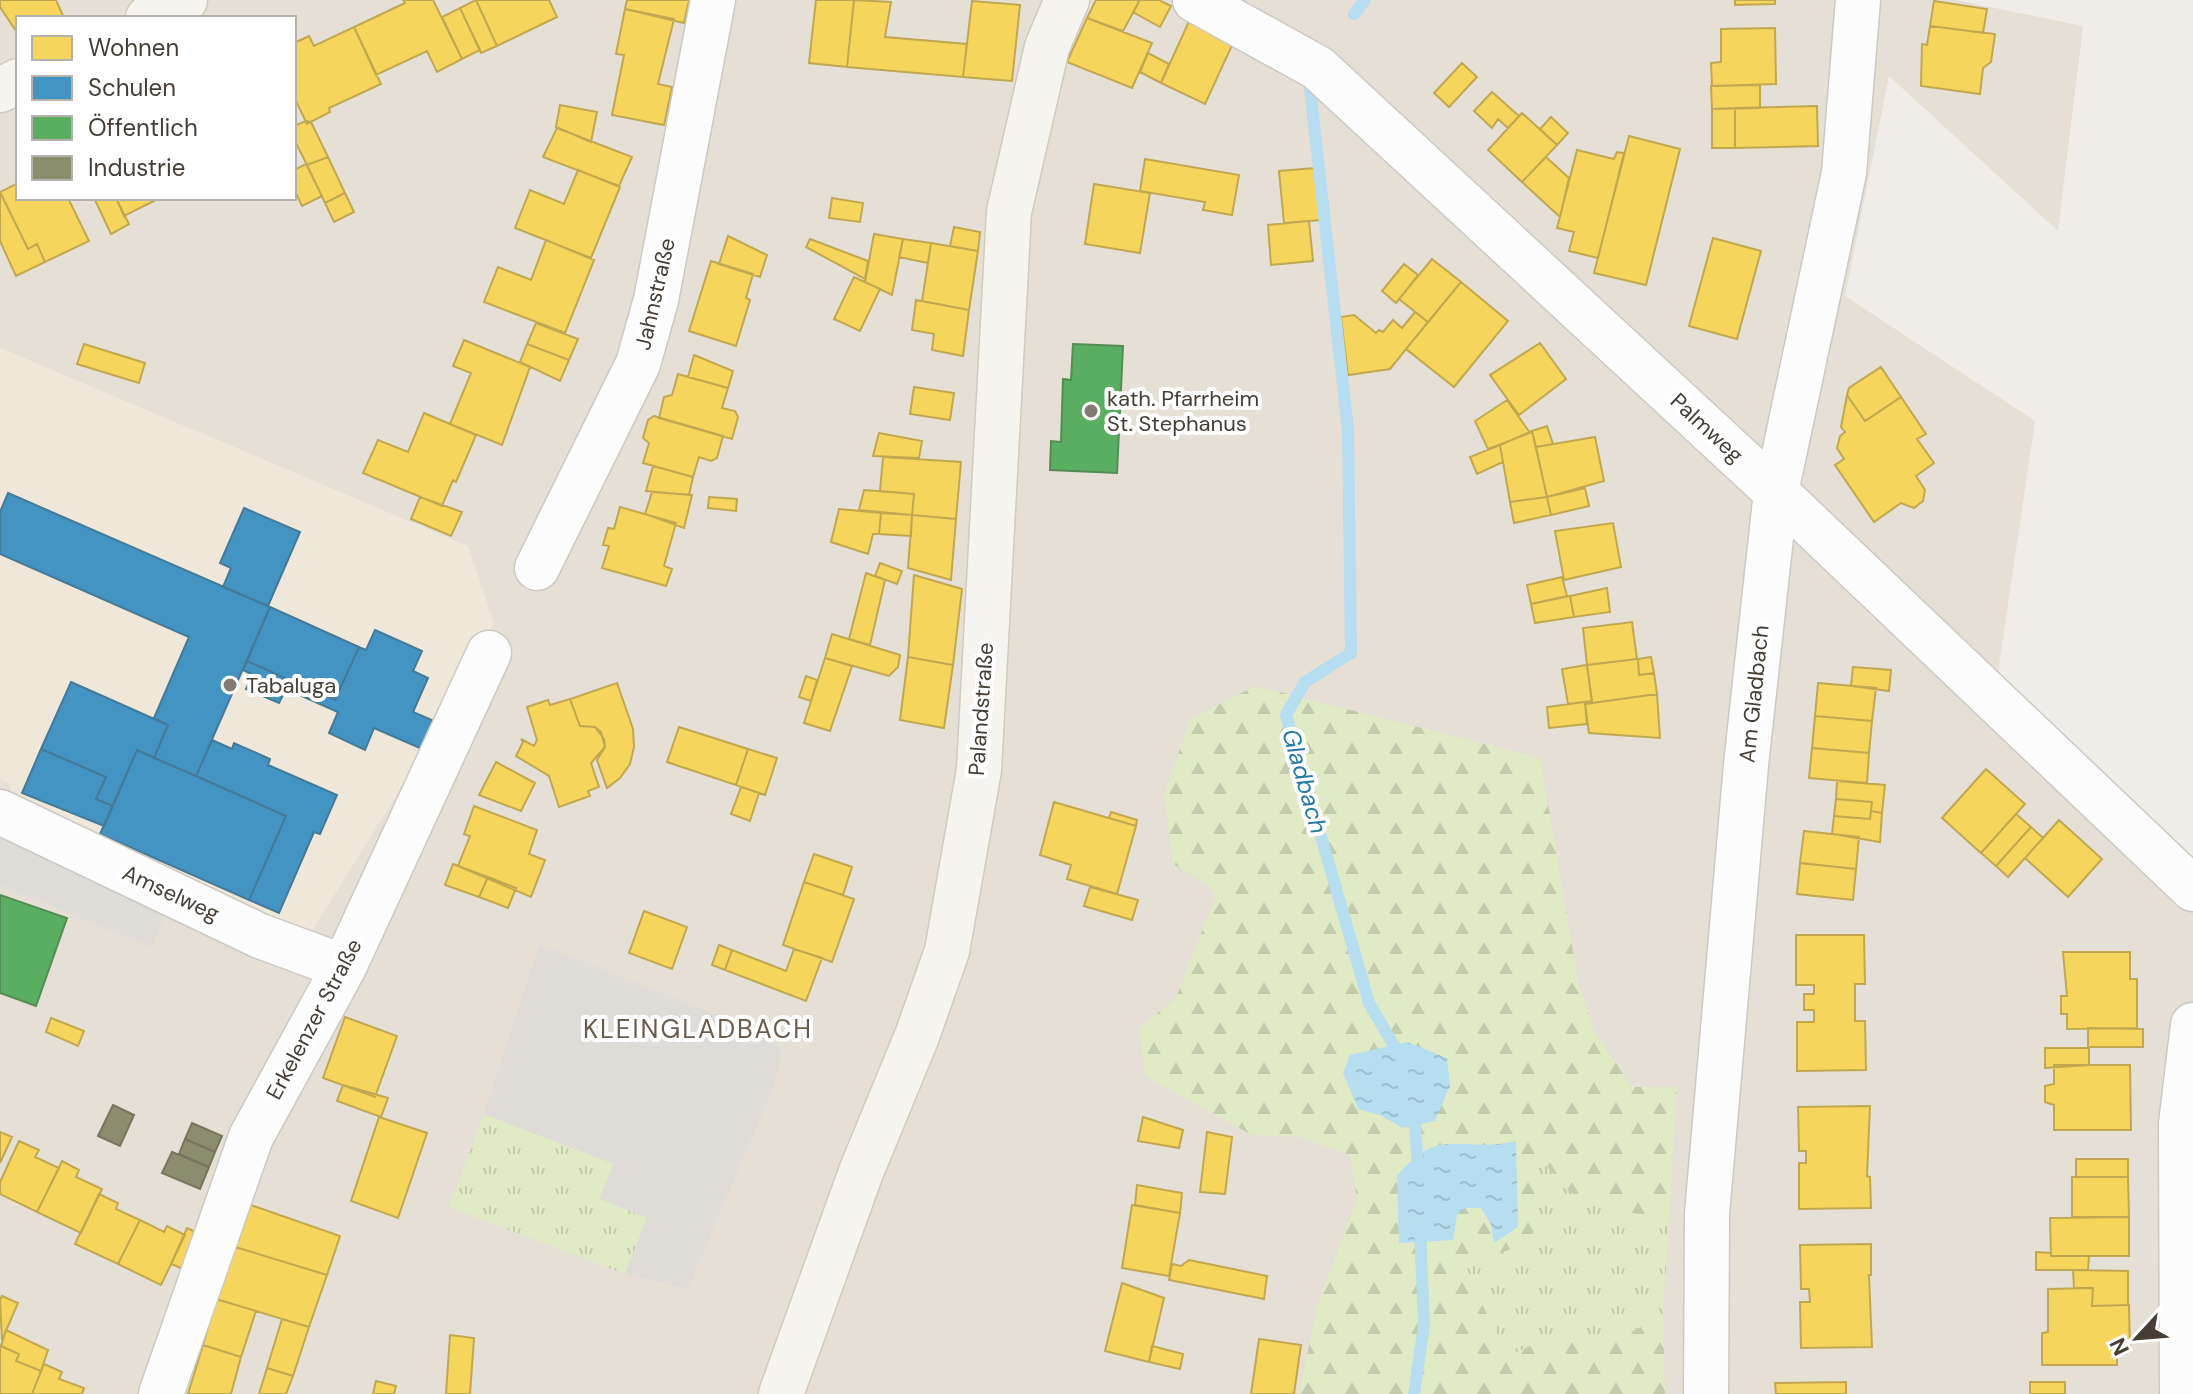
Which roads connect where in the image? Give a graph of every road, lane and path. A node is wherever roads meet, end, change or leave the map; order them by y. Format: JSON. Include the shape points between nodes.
{"nodes":[{"id":1,"x":185,"y":0,"type":"edge"},
{"id":2,"x":713,"y":0,"type":"edge"},
{"id":3,"x":1067,"y":0,"type":"edge"},
{"id":4,"x":1195,"y":0,"type":"edge"},
{"id":5,"x":1858,"y":0,"type":"edge"},
{"id":6,"x":152,"y":16,"type":"edge"},
{"id":7,"x":1776,"y":492,"type":"junction"},
{"id":8,"x":537,"y":568,"type":"dead end"},
{"id":9,"x":489,"y":653,"type":"dead end"},
{"id":10,"x":0,"y":812,"type":"edge"},
{"id":11,"x":2193,"y":889,"type":"edge"},
{"id":12,"x":344,"y":967,"type":"junction"},
{"id":13,"x":2193,"y":1025,"type":"edge"},
{"id":14,"x":161,"y":1394,"type":"edge"},
{"id":15,"x":781,"y":1394,"type":"edge"},
{"id":16,"x":1706,"y":1394,"type":"edge"},
{"id":17,"x":2182,"y":1394,"type":"edge"}],
"edges":[{"from":1,"to":6,"type":"main road"},
{"from":2,"to":8,"type":"street","name":"Jahnstraße","via":[[656,300],[638,364]]},
{"from":3,"to":15,"type":"main road","name":"Palandstraße","via":[[1047,47],[1009,212],[979,770],[947,951]]},
{"from":4,"to":7,"type":"street","name":"Palmweg","via":[[1318,68]]},
{"from":5,"to":7,"type":"street","name":"Am Gladbach","via":[[1844,173]]},
{"from":7,"to":11,"type":"street","name":"Palmweg"},
{"from":7,"to":16,"type":"street","name":"Am Gladbach","via":[[1707,1214]]},
{"from":9,"to":12,"type":"street","name":"Erkelenzer Straße"},
{"from":10,"to":12,"type":"street","name":"Amselweg","via":[[260,936]]},
{"from":12,"to":14,"type":"street","name":"Erkelenzer Straße","via":[[251,1137]]},
{"from":13,"to":17,"type":"street","via":[[2181,1124]]}]}
